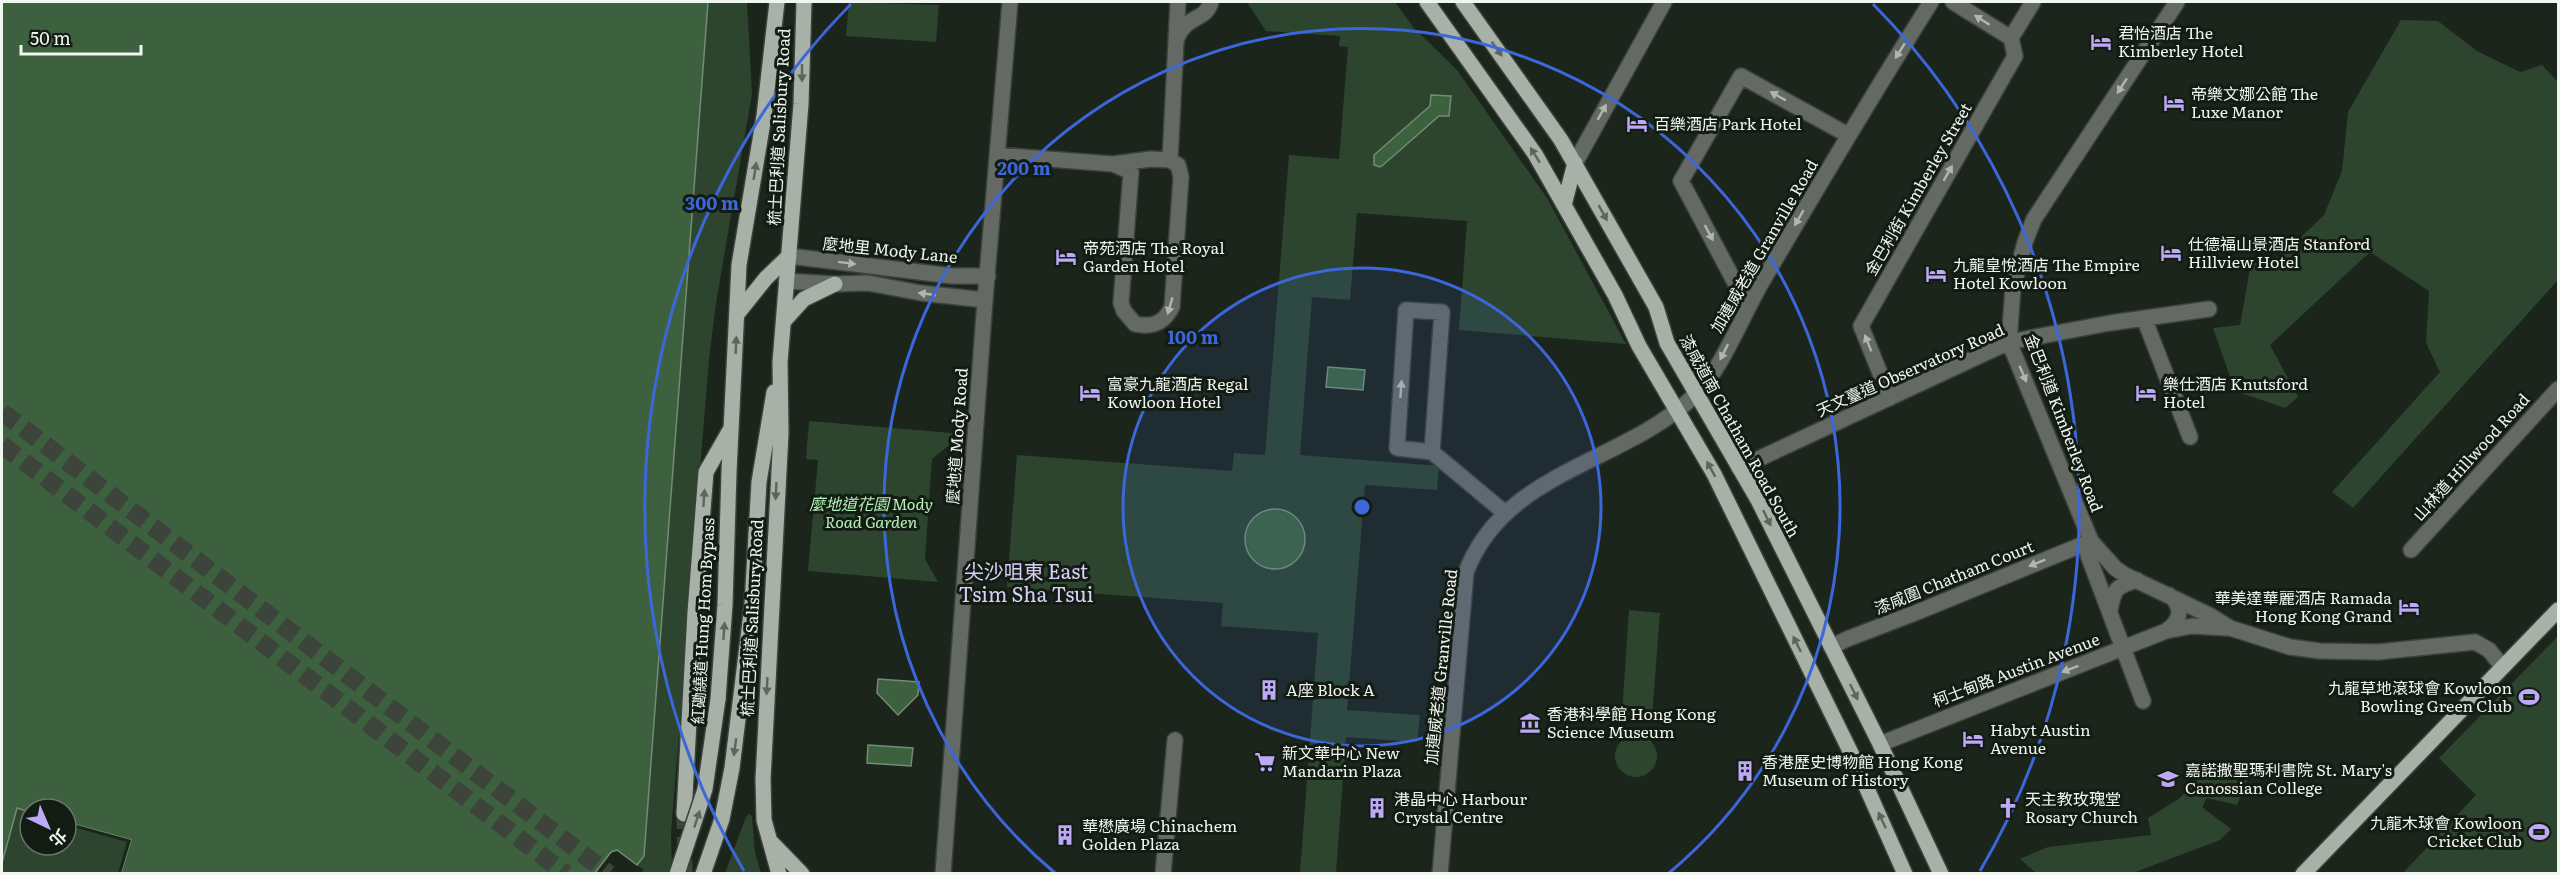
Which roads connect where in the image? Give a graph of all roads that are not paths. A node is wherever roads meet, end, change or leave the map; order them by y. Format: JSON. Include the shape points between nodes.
{"nodes":[{"id":1,"x":777,"y":2,"type":"edge"},
{"id":2,"x":804,"y":2,"type":"edge"},
{"id":3,"x":1010,"y":2,"type":"edge"},
{"id":4,"x":1178,"y":2,"type":"edge"},
{"id":5,"x":1212,"y":2,"type":"edge"},
{"id":6,"x":1427,"y":2,"type":"edge"},
{"id":7,"x":1463,"y":2,"type":"edge"},
{"id":8,"x":1664,"y":2,"type":"edge"},
{"id":9,"x":1931,"y":2,"type":"edge"},
{"id":10,"x":1953,"y":2,"type":"edge"},
{"id":11,"x":2033,"y":2,"type":"edge"},
{"id":12,"x":2177,"y":2,"type":"edge"},
{"id":13,"x":1177,"y":38,"type":"junction"},
{"id":14,"x":2011,"y":38,"type":"junction"},
{"id":15,"x":1848,"y":135,"type":"junction"},
{"id":16,"x":997,"y":155,"type":"junction"},
{"id":17,"x":1170,"y":160,"type":"junction"},
{"id":18,"x":1575,"y":163,"type":"junction"},
{"id":19,"x":1113,"y":164,"type":"junction"},
{"id":20,"x":1564,"y":206,"type":"junction"},
{"id":21,"x":789,"y":256,"type":"junction"},
{"id":22,"x":988,"y":276,"type":"junction"},
{"id":23,"x":786,"y":281,"type":"junction"},
{"id":24,"x":835,"y":284,"type":"junction"},
{"id":25,"x":985,"y":300,"type":"junction"},
{"id":26,"x":1748,"y":307,"type":"junction"},
{"id":27,"x":2209,"y":309,"type":"dead end"},
{"id":28,"x":738,"y":313,"type":"junction"},
{"id":29,"x":2144,"y":318,"type":"junction"},
{"id":30,"x":784,"y":321,"type":"junction"},
{"id":31,"x":2009,"y":342,"type":"junction"},
{"id":32,"x":780,"y":362,"type":"junction"},
{"id":33,"x":2559,"y":388,"type":"edge"},
{"id":34,"x":1697,"y":394,"type":"junction"},
{"id":35,"x":1890,"y":398,"type":"junction"},
{"id":36,"x":1677,"y":411,"type":"junction"},
{"id":37,"x":733,"y":424,"type":"junction"},
{"id":38,"x":2190,"y":437,"type":"dead end"},
{"id":39,"x":1432,"y":452,"type":"junction"},
{"id":40,"x":1739,"y":468,"type":"junction"},
{"id":41,"x":729,"y":472,"type":"joint"},
{"id":42,"x":1505,"y":513,"type":"junction"},
{"id":43,"x":2091,"y":541,"type":"junction"},
{"id":44,"x":2411,"y":550,"type":"dead end"},
{"id":45,"x":2137,"y":580,"type":"junction"},
{"id":46,"x":2166,"y":593,"type":"junction"},
{"id":47,"x":2110,"y":610,"type":"junction"},
{"id":48,"x":2559,"y":610,"type":"edge"},
{"id":49,"x":2230,"y":628,"type":"junction"},
{"id":50,"x":2166,"y":631,"type":"junction"},
{"id":51,"x":1832,"y":647,"type":"junction"},
{"id":52,"x":2125,"y":648,"type":"junction"},
{"id":53,"x":2502,"y":666,"type":"junction"},
{"id":54,"x":2143,"y":701,"type":"dead end"},
{"id":55,"x":1175,"y":740,"type":"dead end"},
{"id":56,"x":1880,"y":744,"type":"junction"},
{"id":57,"x":684,"y":814,"type":"tunnel mouth"},
{"id":58,"x":769,"y":840,"type":"junction"},
{"id":59,"x":677,"y":873,"type":"edge"},
{"id":60,"x":703,"y":873,"type":"edge"},
{"id":61,"x":779,"y":873,"type":"edge"},
{"id":62,"x":802,"y":873,"type":"edge"},
{"id":63,"x":943,"y":873,"type":"edge"},
{"id":64,"x":1163,"y":873,"type":"edge"},
{"id":65,"x":1440,"y":873,"type":"edge"},
{"id":66,"x":1905,"y":873,"type":"edge"},
{"id":67,"x":1941,"y":873,"type":"edge"},
{"id":68,"x":2303,"y":873,"type":"edge"}],
"edges":[{"from":28,"to":1,"type":"main road","name":"梳士巴利道 Salisbury Road","one_way":true,"via":[[739,265],[764,116]]},
{"from":2,"to":21,"type":"main road","name":"梳士巴利道 Salisbury Road","one_way":true,"via":[[801,104]]},
{"from":3,"to":16,"type":"street","name":"麼地道 Mody Road"},
{"from":4,"to":13,"type":"street"},
{"from":5,"to":13,"type":"street","via":[[1205,13],[1183,25]]},
{"from":20,"to":6,"type":"main road","one_way":true,"via":[[1535,154]]},
{"from":7,"to":18,"type":"main road","name":"漆咸道南 Chatham Road South","one_way":true},
{"from":18,"to":8,"type":"street","one_way":true},
{"from":9,"to":15,"type":"street","name":"加連威老道 Granville Road","one_way":true},
{"from":14,"to":10,"type":"street","one_way":true},
{"from":11,"to":14,"type":"street","name":"金巴利街 Kimberley Street"},
{"from":12,"to":31,"type":"street","name":"金巴利道 Kimberley Road","one_way":true,"via":[[2034,219],[2013,288]]},
{"from":13,"to":17,"type":"street"},
{"from":35,"to":14,"type":"street","name":"金巴利街 Kimberley Street","one_way":true,"via":[[1861,326],[2015,56]]},
{"from":15,"to":26,"type":"street","name":"加連威老道 Granville Road","one_way":true},
{"from":15,"to":26,"type":"street","one_way":true,"via":[[1741,76],[1681,181]]},
{"from":16,"to":19,"type":"street"},
{"from":16,"to":22,"type":"street","name":"麼地道 Mody Road"},
{"from":17,"to":19,"type":"street"},
{"from":17,"to":19,"type":"street","one_way":true,"via":[[1181,173],[1172,307],[1162,322],[1144,326],[1129,319],[1121,303],[1131,172]]},
{"from":18,"to":20,"type":"main road"},
{"from":18,"to":34,"type":"main road","name":"漆咸道南 Chatham Road South","one_way":true,"via":[[1656,307],[1667,343]]},
{"from":20,"to":36,"type":"main road"},
{"from":21,"to":22,"type":"street","name":"麼地里 Mody Lane","one_way":true,"via":[[952,276]]},
{"from":21,"to":23,"type":"main road","name":"梳士巴利道 Salisbury Road"},
{"from":21,"to":28,"type":"main road"},
{"from":22,"to":25,"type":"street","name":"麼地道 Mody Road"},
{"from":23,"to":24,"type":"street"},
{"from":23,"to":30,"type":"main road","name":"梳士巴利道 Salisbury Road"},
{"from":25,"to":24,"type":"street","one_way":true,"via":[[868,283]]},
{"from":24,"to":30,"type":"main road","via":[[804,299]]},
{"from":25,"to":63,"type":"street","name":"麼地道 Mody Road"},
{"from":26,"to":34,"type":"street","name":"加連威老道 Granville Road","one_way":true},
{"from":27,"to":29,"type":"street","name":"天文臺道 Observatory Road"},
{"from":37,"to":28,"type":"main road","name":"梳士巴利道 Salisbury Road","one_way":true},
{"from":29,"to":31,"type":"street","name":"天文臺道 Observatory Road"},
{"from":29,"to":38,"type":"street"},
{"from":30,"to":32,"type":"main road","name":"梳士巴利道 Salisbury Road"},
{"from":31,"to":35,"type":"street","name":"天文臺道 Observatory Road"},
{"from":31,"to":43,"type":"street","name":"金巴利道 Kimberley Road","one_way":true},
{"from":32,"to":58,"type":"main road","name":"梳士巴利道 Salisbury Road","one_way":true,"via":[[781,433],[763,779],[764,820]]},
{"from":32,"to":60,"type":"main road","name":"梳士巴利道 Salisbury Road","one_way":true,"via":[[759,482],[752,605],[730,785]]},
{"from":33,"to":44,"type":"street","name":"山林道 Hillwood Road"},
{"from":34,"to":36,"type":"street","name":"加連威老道 Granville Road"},
{"from":34,"to":40,"type":"main road","name":"漆咸道南 Chatham Road South"},
{"from":35,"to":40,"type":"street","name":"天文臺道 Observatory Road"},
{"from":36,"to":42,"type":"street","name":"加連威老道 Granville Road","via":[[1537,489]]},
{"from":66,"to":36,"type":"main road","one_way":true,"via":[[1852,755],[1714,474]]},
{"from":37,"to":41,"type":"main road","name":"梳士巴利道 Salisbury Road"},
{"from":57,"to":37,"type":"main road","name":"梳士巴利道 Salisbury Road","one_way":true,"via":[[706,472]]},
{"from":39,"to":39,"type":"street","one_way":true,"via":[[1397,448],[1406,310],[1442,312]]},
{"from":39,"to":42,"type":"street"},
{"from":40,"to":51,"type":"main road","name":"漆咸道南 Chatham Road South","one_way":true},
{"from":59,"to":41,"type":"main road","name":"紅磡繞道 Hung Hom Bypass","one_way":true,"bridge":true,"via":[[701,804],[710,763],[726,605]]},
{"from":42,"to":65,"type":"street","name":"加連威老道 Granville Road","via":[[1482,539],[1466,572]]},
{"from":43,"to":45,"type":"street","name":"柯士甸路 Austin Avenue","via":[[2115,568]]},
{"from":43,"to":47,"type":"street","name":"金巴利道 Kimberley Road","via":[[2088,555]]},
{"from":43,"to":51,"type":"street","name":"漆咸圍 Chatham Court","one_way":true},
{"from":45,"to":46,"type":"street","name":"柯士甸路 Austin Avenue"},
{"from":45,"to":47,"type":"street","via":[[2121,584],[2113,593]]},
{"from":46,"to":49,"type":"street","name":"柯士甸路 Austin Avenue"},
{"from":46,"to":50,"type":"street","via":[[2180,610],[2176,622]]},
{"from":47,"to":52,"type":"street","name":"金巴利道 Kimberley Road"},
{"from":48,"to":53,"type":"main road"},
{"from":49,"to":50,"type":"street","name":"柯士甸路 Austin Avenue","via":[[2192,626]]},
{"from":49,"to":53,"type":"street","name":"柯士甸路 Austin Avenue","via":[[2290,647],[2320,651],[2378,652],[2475,642],[2489,650]]},
{"from":50,"to":52,"type":"street","name":"柯士甸路 Austin Avenue"},
{"from":51,"to":56,"type":"main road","name":"漆咸道南 Chatham Road South","one_way":true},
{"from":52,"to":54,"type":"street","name":"金巴利道 Kimberley Road"},
{"from":52,"to":56,"type":"street","name":"柯士甸路 Austin Avenue","one_way":true},
{"from":53,"to":68,"type":"main road"},
{"from":55,"to":64,"type":"street"},
{"from":56,"to":67,"type":"main road","name":"漆咸道南 Chatham Road South"},
{"from":58,"to":61,"type":"main road","name":"梳士巴利道 Salisbury Road"},
{"from":58,"to":62,"type":"main road"}]}
